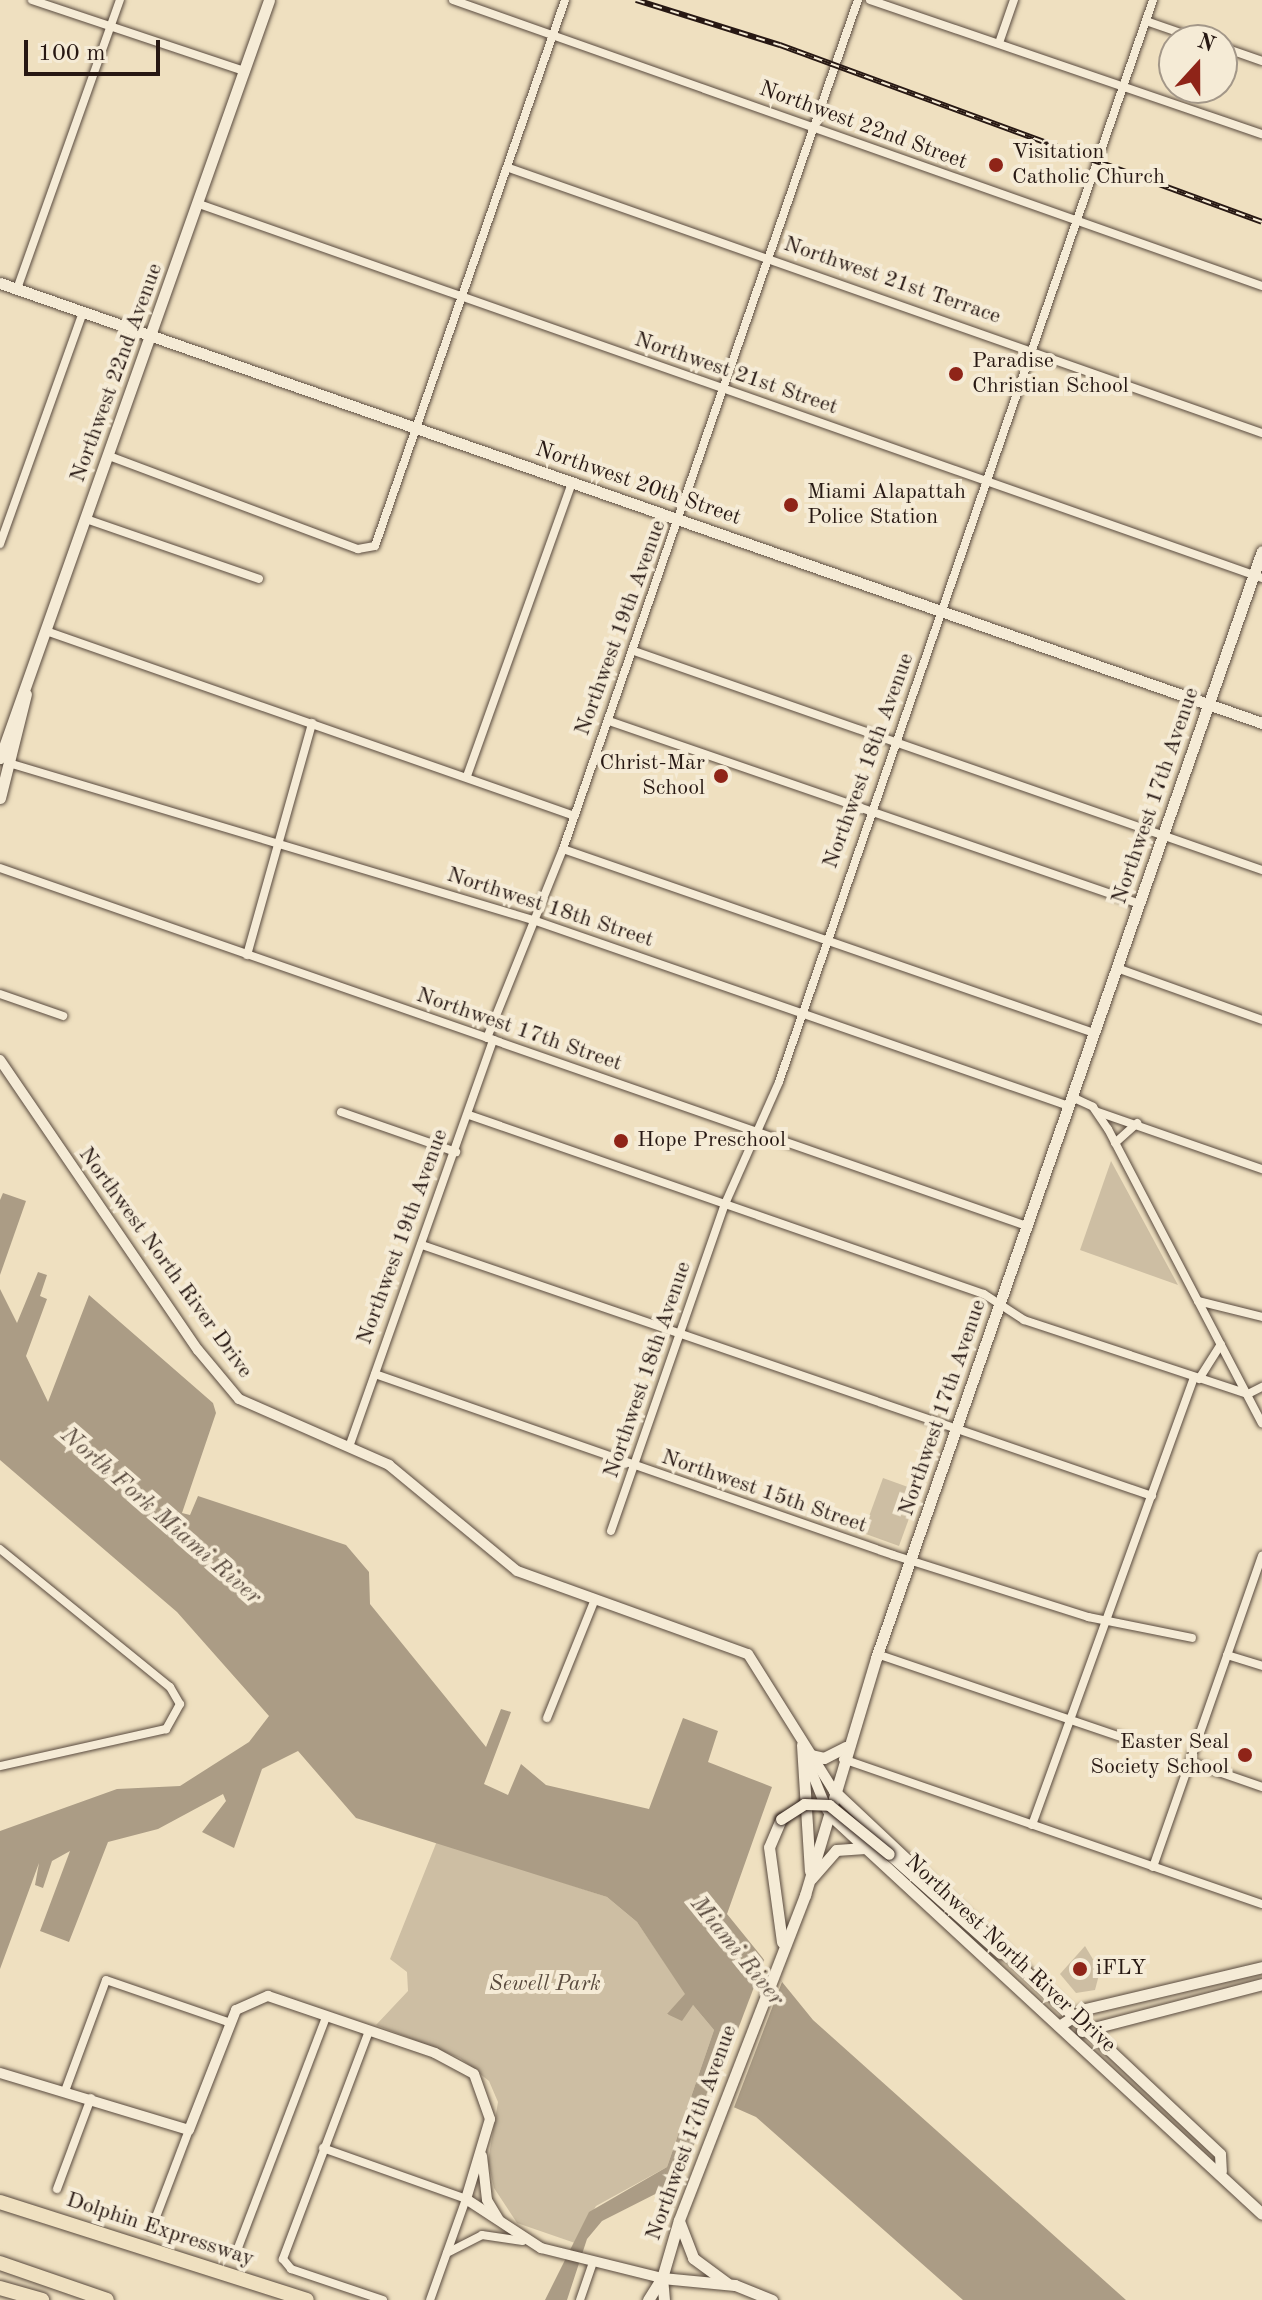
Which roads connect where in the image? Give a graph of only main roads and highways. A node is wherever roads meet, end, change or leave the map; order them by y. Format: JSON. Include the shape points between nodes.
{"nodes":[{"id":1,"x":269,"y":0,"type":"edge"},
{"id":2,"x":0,"y":283,"type":"edge"},
{"id":3,"x":153,"y":336,"type":"junction"},
{"id":4,"x":1262,"y":551,"type":"edge"},
{"id":5,"x":1258,"y":576,"type":"edge"},
{"id":6,"x":27,"y":685,"type":"junction"},
{"id":7,"x":1209,"y":704,"type":"junction"},
{"id":8,"x":16,"y":713,"type":"junction"},
{"id":9,"x":1262,"y":723,"type":"edge"},
{"id":10,"x":0,"y":734,"type":"edge"},
{"id":11,"x":0,"y":758,"type":"edge"},
{"id":12,"x":0,"y":798,"type":"edge"},
{"id":13,"x":844,"y":1753,"type":"junction"},
{"id":14,"x":834,"y":1791,"type":"junction"},
{"id":15,"x":829,"y":1814,"type":"junction"},
{"id":16,"x":865,"y":1848,"type":"junction"},
{"id":17,"x":810,"y":1880,"type":"junction"},
{"id":18,"x":780,"y":1954,"type":"junction"},
{"id":19,"x":1262,"y":1967,"type":"edge"},
{"id":20,"x":1023,"y":1970,"type":"junction"},
{"id":21,"x":1262,"y":1984,"type":"edge"},
{"id":22,"x":1073,"y":2016,"type":"junction"},
{"id":23,"x":1059,"y":2026,"type":"junction"},
{"id":24,"x":1086,"y":2029,"type":"junction"},
{"id":25,"x":1071,"y":2036,"type":"junction"},
{"id":26,"x":1221,"y":2171,"type":"junction"},
{"id":27,"x":0,"y":2202,"type":"edge"},
{"id":28,"x":1262,"y":2214,"type":"edge"},
{"id":29,"x":679,"y":2220,"type":"junction"},
{"id":30,"x":0,"y":2263,"type":"edge"},
{"id":31,"x":662,"y":2278,"type":"junction"},
{"id":32,"x":727,"y":2284,"type":"junction"},
{"id":33,"x":0,"y":2288,"type":"edge"},
{"id":34,"x":301,"y":2298,"type":"edge"},
{"id":35,"x":38,"y":2299,"type":"edge"},
{"id":36,"x":107,"y":2300,"type":"edge"},
{"id":37,"x":315,"y":2300,"type":"edge"},
{"id":38,"x":648,"y":2300,"type":"edge"},
{"id":39,"x":664,"y":2300,"type":"edge"},
{"id":40,"x":772,"y":2300,"type":"edge"}],
"edges":[{"from":1,"to":3,"type":"main road","name":"Northwest 22nd Avenue"},
{"from":2,"to":3,"type":"main road","name":"Northwest 20th Street"},
{"from":3,"to":6,"type":"main road","name":"Northwest 22nd Avenue"},
{"from":3,"to":7,"type":"main road","name":"Northwest 20th Street"},
{"from":4,"to":5,"type":"main road","name":"Northwest 17th Avenue"},
{"from":5,"to":7,"type":"main road","name":"Northwest 17th Avenue"},
{"from":6,"to":8,"type":"main road","name":"Northwest 22nd Avenue"},
{"from":6,"to":12,"type":"main road"},
{"from":7,"to":9,"type":"main road","name":"Northwest 20th Street"},
{"from":7,"to":13,"type":"main road","name":"Northwest 17th Avenue"},
{"from":8,"to":10,"type":"main road"},
{"from":8,"to":11,"type":"main road","name":"Northwest 22nd Avenue"},
{"from":13,"to":14,"type":"main road","name":"Northwest 17th Avenue"},
{"from":13,"to":17,"type":"main road","via":[[824,1758],[805,1750]]},
{"from":14,"to":15,"type":"main road","name":"Northwest 17th Avenue"},
{"from":14,"to":20,"type":"main road","name":"Northwest North River Drive"},
{"from":15,"to":16,"type":"main road","name":"Northwest North River Drive"},
{"from":15,"to":17,"type":"main road","name":"Northwest 17th Avenue"},
{"from":16,"to":17,"type":"main road","via":[[836,1850]]},
{"from":16,"to":23,"type":"main road","name":"Northwest North River Drive"},
{"from":17,"to":18,"type":"main road","name":"Northwest 17th Avenue"},
{"from":18,"to":20,"type":"main road","bridge":true,"via":[[784,1912],[769,1847],[781,1819],[804,1804],[829,1805]]},
{"from":18,"to":29,"type":"main road","name":"Northwest 17th Avenue"},
{"from":19,"to":22,"type":"main road"},
{"from":20,"to":22,"type":"main road","name":"Northwest North River Drive"},
{"from":21,"to":24,"type":"main road"},
{"from":22,"to":23,"type":"main road"},
{"from":22,"to":24,"type":"main road","name":"Northwest North River Drive"},
{"from":23,"to":25,"type":"main road","name":"Northwest North River Drive"},
{"from":24,"to":25,"type":"main road"},
{"from":24,"to":26,"type":"main road","name":"Northwest North River Drive","via":[[1220,2154]]},
{"from":25,"to":26,"type":"main road","name":"Northwest North River Drive"},
{"from":26,"to":28,"type":"main road","name":"Northwest North River Drive"},
{"from":27,"to":34,"type":"highway","name":"Dolphin Expressway"},
{"from":29,"to":31,"type":"main road","name":"Northwest 17th Avenue"},
{"from":29,"to":32,"type":"main road","via":[[693,2258]]},
{"from":30,"to":36,"type":"highway"},
{"from":31,"to":32,"type":"main road"},
{"from":31,"to":38,"type":"main road","name":"Northwest 17th Avenue"},
{"from":31,"to":39,"type":"main road","name":"Northwest 17th Avenue"},
{"from":32,"to":40,"type":"main road"},
{"from":33,"to":35,"type":"highway"},
{"from":34,"to":37,"type":"highway","name":"Dolphin Expressway"}]}
